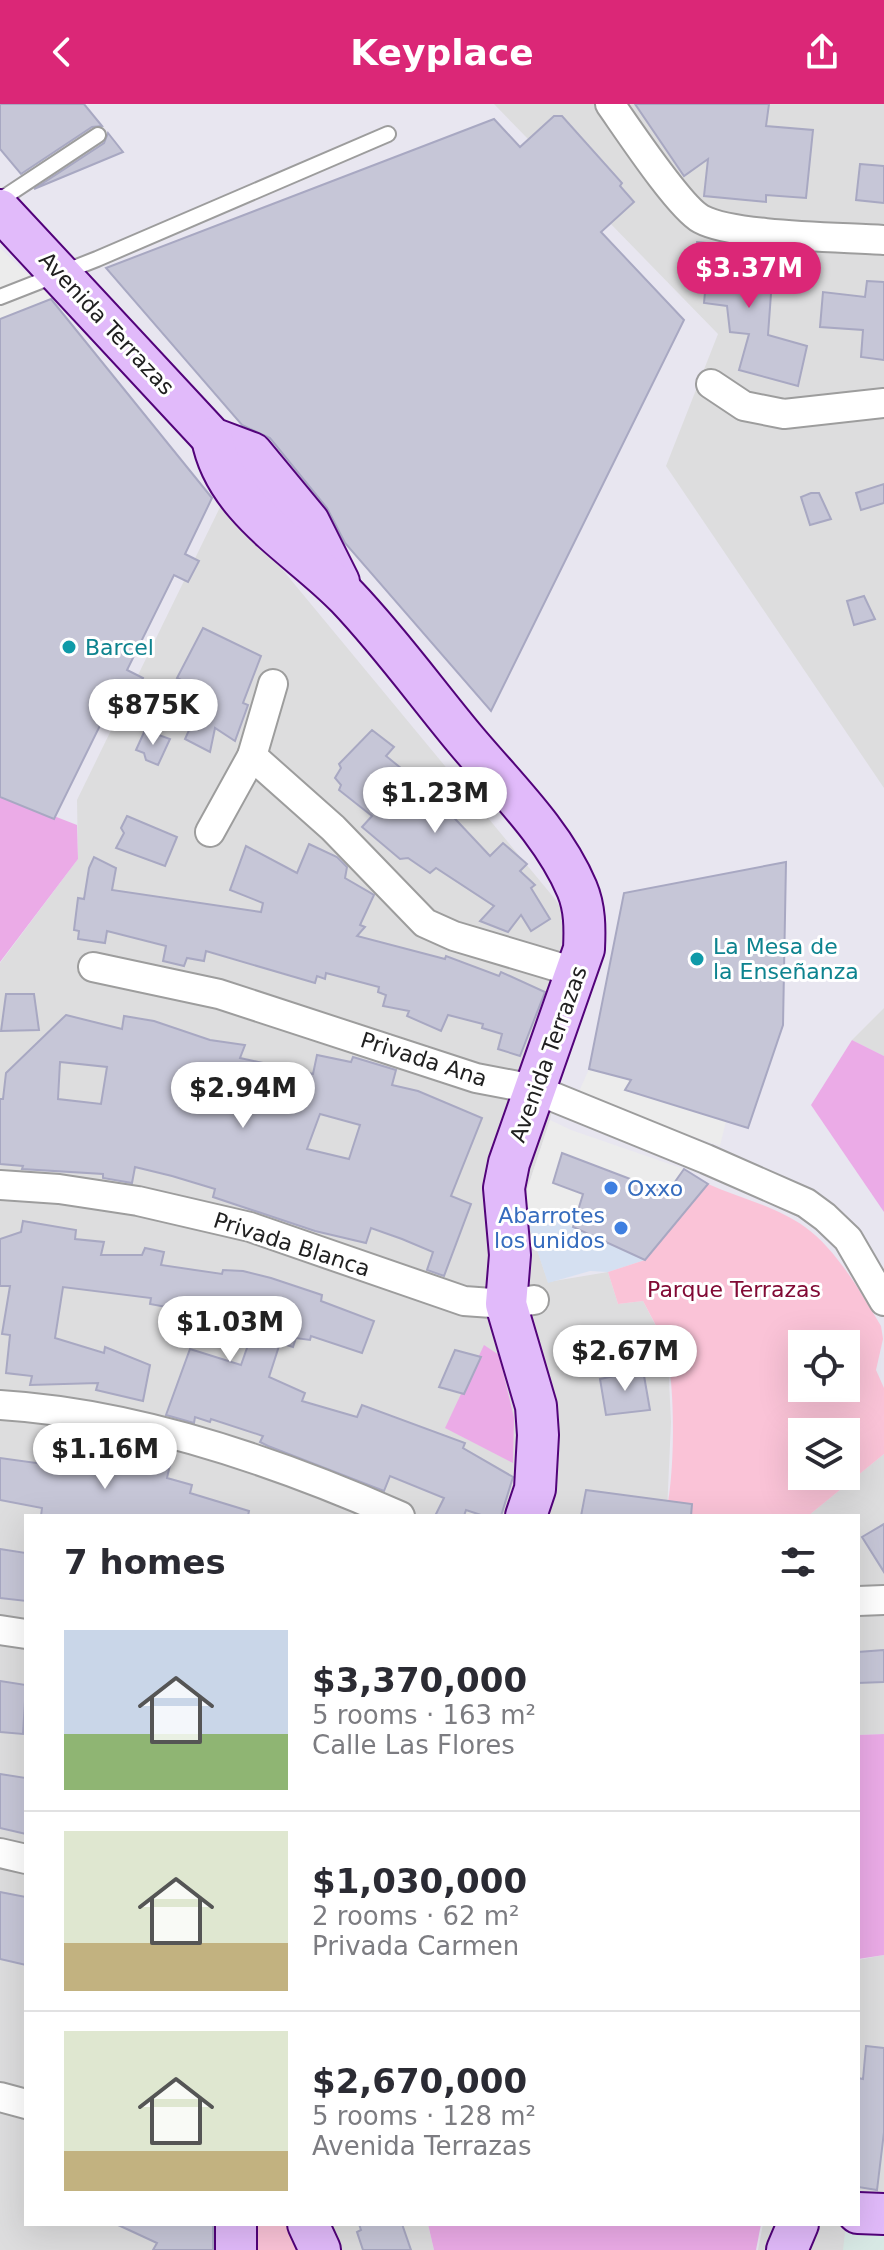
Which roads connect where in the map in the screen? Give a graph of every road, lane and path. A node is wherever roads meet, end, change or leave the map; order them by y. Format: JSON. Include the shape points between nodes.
{"nodes":[{"id":1,"x":610,"y":104,"type":"edge"},
{"id":2,"x":388,"y":134,"type":"dead end"},
{"id":3,"x":98,"y":135,"type":"dead end"},
{"id":4,"x":0,"y":200,"type":"edge"},
{"id":5,"x":0,"y":210,"type":"edge"},
{"id":6,"x":884,"y":240,"type":"edge"},
{"id":7,"x":60,"y":272,"type":"junction"},
{"id":8,"x":0,"y":297,"type":"edge"},
{"id":9,"x":711,"y":384,"type":"dead end"},
{"id":10,"x":884,"y":403,"type":"edge"},
{"id":11,"x":273,"y":684,"type":"dead end"},
{"id":12,"x":252,"y":756,"type":"junction"},
{"id":13,"x":210,"y":832,"type":"dead end"},
{"id":14,"x":93,"y":967,"type":"dead end"},
{"id":15,"x":578,"y":973,"type":"junction"},
{"id":16,"x":534,"y":1089,"type":"junction"},
{"id":17,"x":0,"y":1185,"type":"edge"},
{"id":18,"x":884,"y":1301,"type":"edge"},
{"id":19,"x":520,"y":1302,"type":"junction"},
{"id":20,"x":0,"y":1405,"type":"edge"},
{"id":21,"x":395,"y":1514,"type":"edge"},
{"id":22,"x":526,"y":1514,"type":"edge"},
{"id":23,"x":552,"y":1514,"type":"edge"},
{"id":24,"x":884,"y":1600,"type":"edge"},
{"id":25,"x":860,"y":1601,"type":"edge"},
{"id":26,"x":0,"y":1630,"type":"edge"},
{"id":27,"x":24,"y":1634,"type":"edge"},
{"id":28,"x":0,"y":1853,"type":"edge"},
{"id":29,"x":24,"y":1859,"type":"edge"},
{"id":30,"x":0,"y":2097,"type":"edge"},
{"id":31,"x":24,"y":2103,"type":"edge"},
{"id":32,"x":860,"y":2213,"type":"edge"},
{"id":33,"x":884,"y":2214,"type":"edge"},
{"id":34,"x":236,"y":2226,"type":"edge"},
{"id":35,"x":309,"y":2226,"type":"edge"},
{"id":36,"x":797,"y":2226,"type":"edge"},
{"id":37,"x":236,"y":2250,"type":"edge"},
{"id":38,"x":320,"y":2250,"type":"edge"},
{"id":39,"x":787,"y":2250,"type":"edge"}],
"edges":[{"from":1,"to":6,"type":"street","via":[[652,165],[700,219],[744,230]]},
{"from":2,"to":7,"type":"lane"},
{"from":3,"to":4,"type":"lane"},
{"from":5,"to":7,"type":"street","name":"Avenida Terrazas"},
{"from":7,"to":8,"type":"lane"},
{"from":7,"to":15,"type":"street","name":"Avenida Terrazas","via":[[212,438],[252,453],[309,522],[346,596],[560,857],[578,890],[585,919]]},
{"from":9,"to":10,"type":"street","via":[[744,406],[784,414]]},
{"from":11,"to":12,"type":"street"},
{"from":12,"to":13,"type":"street"},
{"from":12,"to":15,"type":"street","via":[[333,828],[425,923]]},
{"from":14,"to":16,"type":"street","name":"Privada Ana","via":[[219,994],[476,1078]]},
{"from":15,"to":16,"type":"street","name":"Avenida Terrazas"},
{"from":16,"to":18,"type":"street","name":"Privada Ana","via":[[806,1203],[848,1239]]},
{"from":16,"to":19,"type":"street","name":"Avenida Terrazas","via":[[504,1188]]},
{"from":17,"to":19,"type":"street","name":"Privada Blanca","via":[[138,1201],[250,1227],[464,1301]]},
{"from":19,"to":22,"type":"street","name":"Avenida Terrazas","via":[[539,1463]]},
{"from":19,"to":23,"type":"street","name":"Avenida Terrazas","via":[[552,1364],[563,1425],[562,1473]]},
{"from":20,"to":21,"type":"street","via":[[71,1414],[215,1447]]},
{"from":24,"to":25,"type":"street"},
{"from":26,"to":27,"type":"street"},
{"from":28,"to":29,"type":"street"},
{"from":30,"to":31,"type":"street"},
{"from":32,"to":33,"type":"street"},
{"from":34,"to":37,"type":"street"},
{"from":35,"to":38,"type":"street"},
{"from":36,"to":39,"type":"street"}]}
